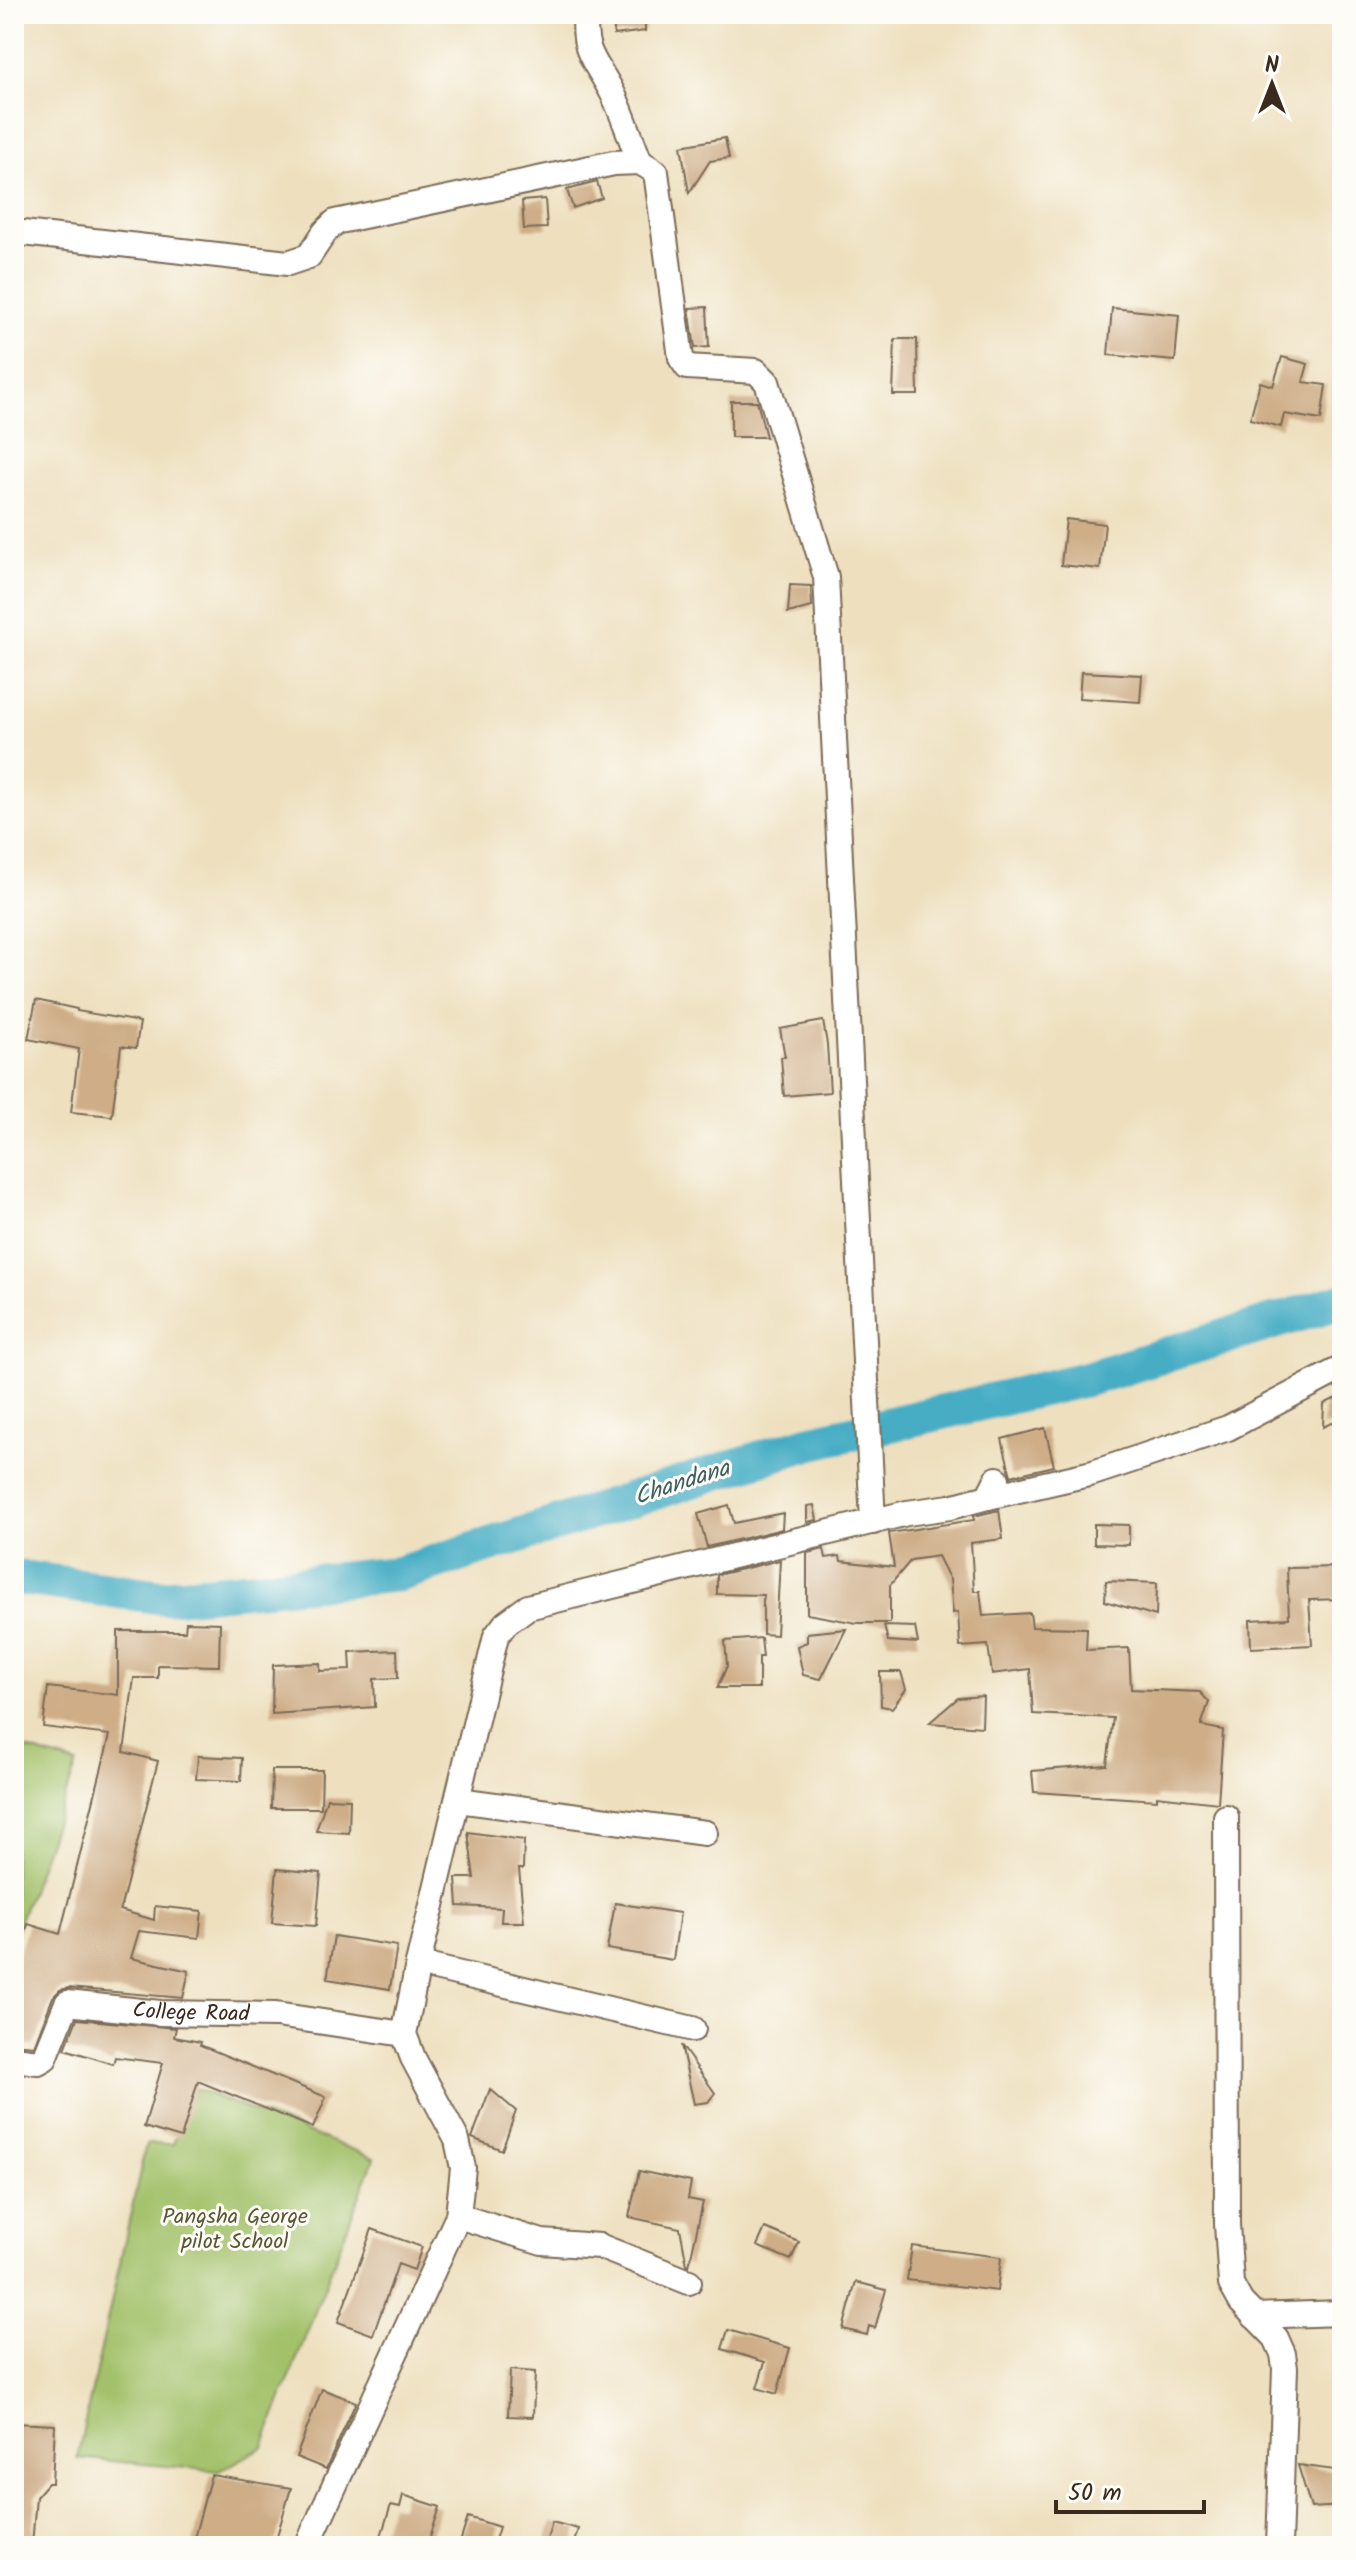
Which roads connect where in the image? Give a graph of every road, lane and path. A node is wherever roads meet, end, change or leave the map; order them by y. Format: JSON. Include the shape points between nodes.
{"nodes":[{"id":1,"x":586,"y":14,"type":"edge"},
{"id":2,"x":640,"y":162,"type":"junction"},
{"id":3,"x":14,"y":232,"type":"edge"},
{"id":4,"x":1342,"y":1368,"type":"edge"},
{"id":5,"x":872,"y":1512,"type":"junction"},
{"id":6,"x":458,"y":1800,"type":"junction"},
{"id":7,"x":1226,"y":1817,"type":"dead end"},
{"id":8,"x":705,"y":1833,"type":"dead end"},
{"id":9,"x":418,"y":1964,"type":"junction"},
{"id":10,"x":693,"y":2029,"type":"dead end"},
{"id":11,"x":404,"y":2034,"type":"junction"},
{"id":12,"x":14,"y":2059,"type":"edge"},
{"id":13,"x":458,"y":2216,"type":"junction"},
{"id":14,"x":689,"y":2282,"type":"dead end"},
{"id":15,"x":1342,"y":2313,"type":"edge"},
{"id":16,"x":1254,"y":2316,"type":"junction"},
{"id":17,"x":307,"y":2546,"type":"edge"},
{"id":18,"x":1279,"y":2546,"type":"edge"}],
"edges":[{"from":1,"to":2,"type":"street","via":[[583,36]]},
{"from":2,"to":3,"type":"street","via":[[614,163],[335,222],[309,256],[288,263]]},
{"from":2,"to":5,"type":"street","via":[[656,172],[681,358],[687,367],[756,371],[767,382],[826,577]]},
{"from":4,"to":5,"type":"street","via":[[1228,1428],[1093,1473],[992,1488],[950,1507]]},
{"from":5,"to":6,"type":"street","via":[[528,1607],[496,1636]]},
{"from":6,"to":8,"type":"street"},
{"from":6,"to":9,"type":"street"},
{"from":7,"to":16,"type":"street","via":[[1227,2224],[1231,2284]]},
{"from":9,"to":10,"type":"street"},
{"from":9,"to":11,"type":"street"},
{"from":11,"to":12,"type":"street","name":"College Road","via":[[276,2015],[160,2013],[67,2003],[45,2058]]},
{"from":11,"to":13,"type":"street","via":[[457,2140],[463,2168]]},
{"from":13,"to":14,"type":"street","via":[[542,2242],[599,2246]]},
{"from":13,"to":17,"type":"street"},
{"from":15,"to":16,"type":"street"},
{"from":16,"to":18,"type":"street","via":[[1276,2338],[1285,2368]]}]}
